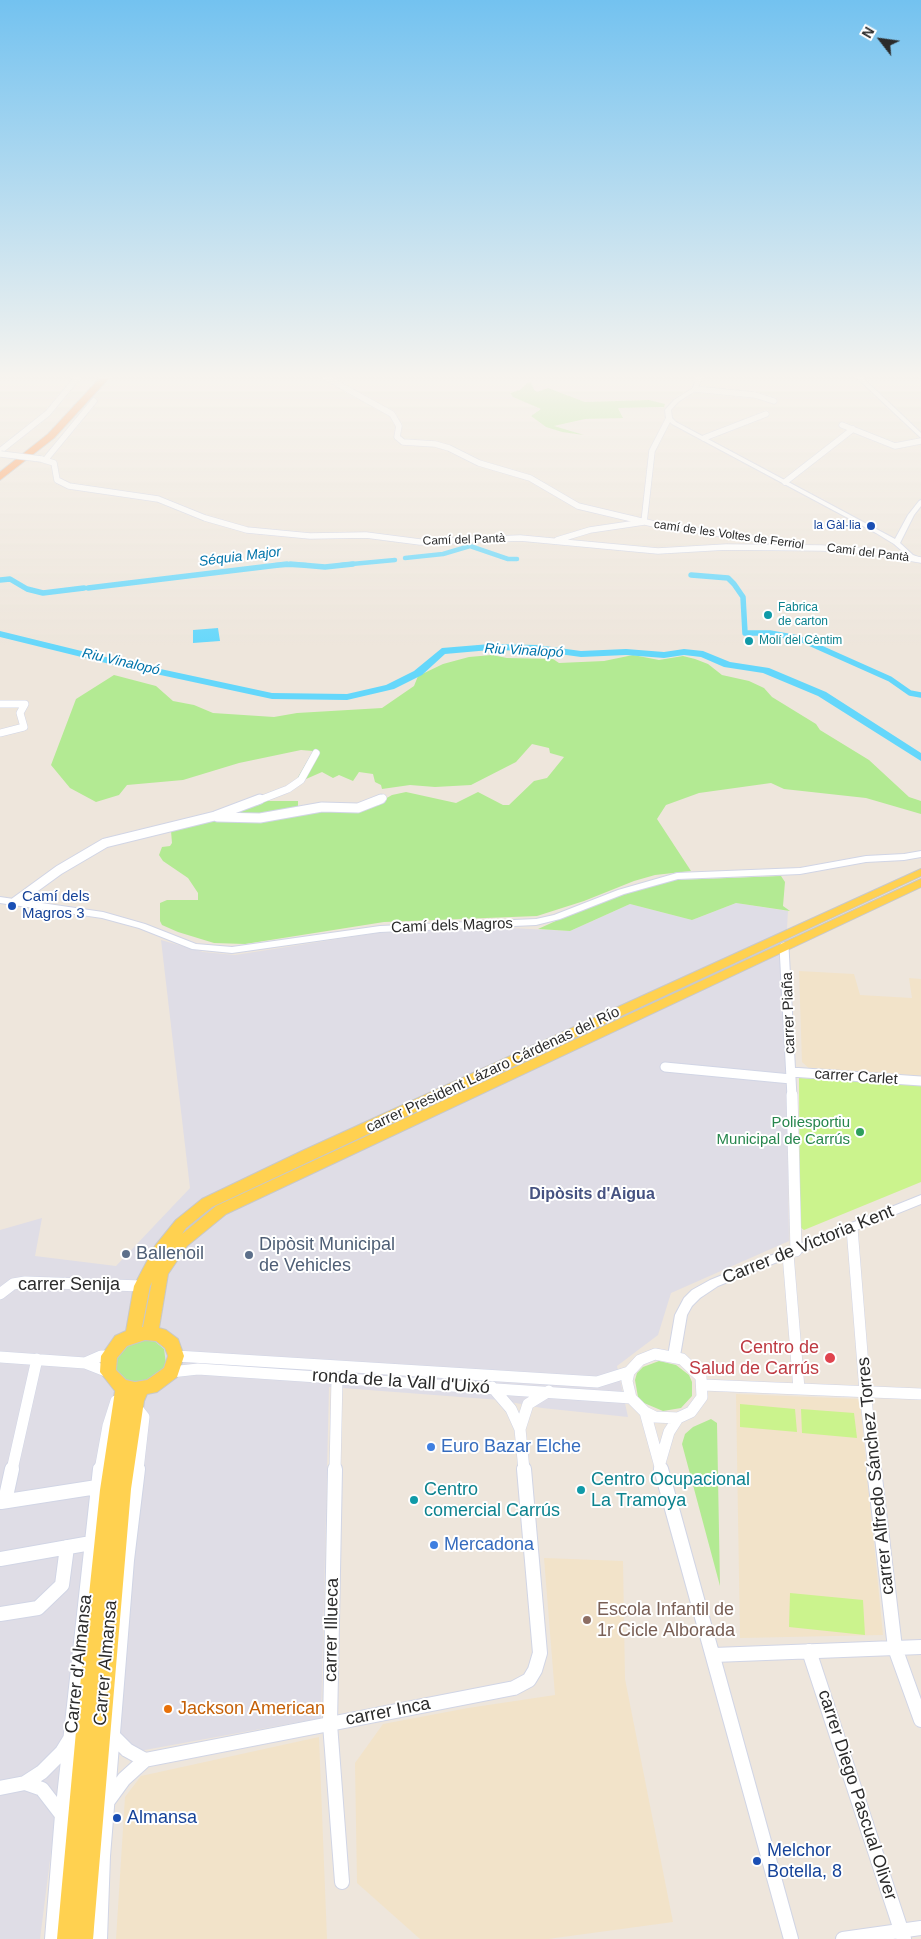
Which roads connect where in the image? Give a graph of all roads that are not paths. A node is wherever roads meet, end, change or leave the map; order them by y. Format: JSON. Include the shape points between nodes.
{"nodes":[{"id":1,"x":11,"y":468,"type":"edge"},
{"id":2,"x":55,"y":468,"type":"edge"},
{"id":3,"x":498,"y":468,"type":"edge"},
{"id":4,"x":650,"y":468,"type":"edge"},
{"id":5,"x":760,"y":468,"type":"edge"},
{"id":6,"x":801,"y":468,"type":"edge"},
{"id":7,"x":0,"y":477,"type":"edge"},
{"id":8,"x":785,"y":482,"type":"junction"},
{"id":9,"x":921,"y":502,"type":"edge"},
{"id":10,"x":644,"y":522,"type":"junction"},
{"id":11,"x":554,"y":541,"type":"junction"},
{"id":12,"x":896,"y":543,"type":"junction"},
{"id":13,"x":817,"y":548,"type":"junction"},
{"id":14,"x":921,"y":560,"type":"edge"},
{"id":15,"x":0,"y":704,"type":"edge"},
{"id":16,"x":0,"y":733,"type":"edge"},
{"id":17,"x":316,"y":753,"type":"dead end"},
{"id":18,"x":383,"y":798,"type":"dead end"},
{"id":19,"x":215,"y":816,"type":"junction"},
{"id":20,"x":921,"y":854,"type":"edge"},
{"id":21,"x":904,"y":857,"type":"junction"},
{"id":22,"x":921,"y":862,"type":"edge"},
{"id":23,"x":921,"y":872,"type":"edge"},
{"id":24,"x":921,"y":883,"type":"edge"},
{"id":25,"x":0,"y":900,"type":"edge"},
{"id":26,"x":15,"y":902,"type":"junction"},
{"id":27,"x":784,"y":947,"type":"junction"},
{"id":28,"x":666,"y":1067,"type":"dead end"},
{"id":29,"x":791,"y":1076,"type":"junction"},
{"id":30,"x":921,"y":1081,"type":"edge"},
{"id":31,"x":921,"y":1199,"type":"edge"},
{"id":32,"x":852,"y":1228,"type":"junction"},
{"id":33,"x":792,"y":1253,"type":"junction"},
{"id":34,"x":142,"y":1286,"type":"junction"},
{"id":35,"x":0,"y":1294,"type":"edge"},
{"id":36,"x":150,"y":1333,"type":"junction"},
{"id":37,"x":133,"y":1335,"type":"junction"},
{"id":38,"x":176,"y":1356,"type":"junction"},
{"id":39,"x":674,"y":1356,"type":"junction"},
{"id":40,"x":0,"y":1357,"type":"edge"},
{"id":41,"x":37,"y":1360,"type":"junction"},
{"id":42,"x":85,"y":1362,"type":"junction"},
{"id":43,"x":109,"y":1364,"type":"junction"},
{"id":44,"x":171,"y":1372,"type":"junction"},
{"id":45,"x":629,"y":1372,"type":"junction"},
{"id":46,"x":337,"y":1378,"type":"junction"},
{"id":47,"x":703,"y":1385,"type":"junction"},
{"id":48,"x":492,"y":1387,"type":"junction"},
{"id":49,"x":800,"y":1389,"type":"junction"},
{"id":50,"x":549,"y":1391,"type":"junction"},
{"id":51,"x":865,"y":1391,"type":"junction"},
{"id":52,"x":131,"y":1394,"type":"junction"},
{"id":53,"x":921,"y":1394,"type":"edge"},
{"id":54,"x":631,"y":1398,"type":"junction"},
{"id":55,"x":645,"y":1412,"type":"junction"},
{"id":56,"x":678,"y":1418,"type":"junction"},
{"id":57,"x":520,"y":1429,"type":"junction"},
{"id":58,"x":660,"y":1464,"type":"junction"},
{"id":59,"x":97,"y":1487,"type":"junction"},
{"id":60,"x":3,"y":1501,"type":"edge"},
{"id":61,"x":91,"y":1543,"type":"junction"},
{"id":62,"x":67,"y":1547,"type":"junction"},
{"id":63,"x":0,"y":1559,"type":"edge"},
{"id":64,"x":62,"y":1585,"type":"joint"},
{"id":65,"x":0,"y":1614,"type":"edge"},
{"id":66,"x":895,"y":1648,"type":"junction"},
{"id":67,"x":921,"y":1648,"type":"edge"},
{"id":68,"x":809,"y":1651,"type":"junction"},
{"id":69,"x":714,"y":1655,"type":"junction"},
{"id":70,"x":535,"y":1670,"type":"joint"},
{"id":71,"x":921,"y":1720,"type":"edge"},
{"id":72,"x":330,"y":1724,"type":"junction"},
{"id":73,"x":72,"y":1736,"type":"junction"},
{"id":74,"x":113,"y":1736,"type":"junction"},
{"id":75,"x":145,"y":1760,"type":"junction"},
{"id":76,"x":25,"y":1783,"type":"junction"},
{"id":77,"x":0,"y":1788,"type":"edge"},
{"id":78,"x":108,"y":1801,"type":"junction"},
{"id":79,"x":62,"y":1815,"type":"junction"},
{"id":80,"x":342,"y":1882,"type":"dead end"},
{"id":81,"x":102,"y":1912,"type":"junction"},
{"id":82,"x":921,"y":1928,"type":"edge"},
{"id":83,"x":902,"y":1935,"type":"edge"},
{"id":84,"x":71,"y":1936,"type":"edge"},
{"id":85,"x":52,"y":1939,"type":"edge"},
{"id":86,"x":88,"y":1939,"type":"edge"},
{"id":87,"x":100,"y":1939,"type":"edge"},
{"id":88,"x":791,"y":1939,"type":"edge"},
{"id":89,"x":843,"y":1939,"type":"edge"}],
"edges":[{"from":1,"to":7,"type":"highway"},
{"from":2,"to":11,"type":"street","name":"Camí del Pantà","via":[[57,480],[69,486],[158,499],[247,530],[310,536],[366,535],[420,542],[499,538]]},
{"from":3,"to":10,"type":"street","name":"camí de les Voltes de Ferriol","via":[[530,478],[578,506]]},
{"from":4,"to":10,"type":"street"},
{"from":5,"to":8,"type":"street"},
{"from":6,"to":8,"type":"street"},
{"from":8,"to":12,"type":"street"},
{"from":9,"to":12,"type":"street"},
{"from":10,"to":11,"type":"street","via":[[590,530]]},
{"from":10,"to":13,"type":"street","name":"camí de les Voltes de Ferriol"},
{"from":11,"to":13,"type":"street","name":"Camí del Pantà","via":[[658,551],[726,547]]},
{"from":12,"to":14,"type":"street"},
{"from":13,"to":14,"type":"street","name":"Camí del Pantà","via":[[867,551]]},
{"from":15,"to":16,"type":"street","via":[[25,704],[20,714],[24,727]]},
{"from":17,"to":19,"type":"street","via":[[300,780],[288,789]]},
{"from":18,"to":19,"type":"street","via":[[358,808],[322,807],[260,818]]},
{"from":19,"to":26,"type":"street","via":[[105,843],[83,854]]},
{"from":20,"to":21,"type":"street","name":"Camí dels Magros"},
{"from":21,"to":22,"type":"street","name":"Camí dels Magros"},
{"from":21,"to":26,"type":"street","name":"Camí dels Magros","via":[[866,859],[800,871],[677,876],[536,922],[380,929],[232,950],[195,947],[121,919],[75,909]]},
{"from":23,"to":34,"type":"main road","name":"carrer President Lázaro Cárdenas del Río","via":[[222,1195],[180,1224],[160,1250]]},
{"from":24,"to":27,"type":"main road","name":"carrer President Lázaro Cárdenas del Río"},
{"from":25,"to":26,"type":"street","name":"Camí dels Magros"},
{"from":27,"to":29,"type":"street","name":"carrer Piaña"},
{"from":27,"to":36,"type":"main road","name":"carrer President Lázaro Cárdenas del Río","via":[[221,1210],[182,1242],[161,1273]]},
{"from":28,"to":29,"type":"street"},
{"from":29,"to":30,"type":"street","name":"carrer Carlet"},
{"from":29,"to":33,"type":"street","name":"carrer Piaña"},
{"from":31,"to":32,"type":"street","name":"Carrer de Victoria Kent"},
{"from":32,"to":33,"type":"street","name":"Carrer de Victoria Kent"},
{"from":32,"to":51,"type":"street","name":"carrer Alfredo Sánchez Torres"},
{"from":33,"to":39,"type":"street","name":"Carrer de Victoria Kent","via":[[714,1283],[696,1294],[681,1315]]},
{"from":33,"to":49,"type":"street"},
{"from":34,"to":35,"type":"street","name":"carrer Senija","via":[[25,1282],[13,1284]]},
{"from":34,"to":37,"type":"main road","name":"carrer President Lázaro Cárdenas del Río"},
{"from":36,"to":37,"type":"main road"},
{"from":36,"to":38,"type":"main road","via":[[166,1338]]},
{"from":37,"to":43,"type":"main road","via":[[121,1341]]},
{"from":38,"to":44,"type":"main road"},
{"from":38,"to":45,"type":"street","name":"ronda de la Vall d'Uixó","via":[[597,1382]]},
{"from":39,"to":45,"type":"street","via":[[655,1354]]},
{"from":39,"to":47,"type":"street","via":[[696,1370]]},
{"from":40,"to":41,"type":"street"},
{"from":41,"to":42,"type":"street"},
{"from":41,"to":60,"type":"street"},
{"from":42,"to":43,"type":"street"},
{"from":42,"to":43,"type":"street"},
{"from":43,"to":52,"type":"main road","via":[[117,1384]]},
{"from":44,"to":46,"type":"street","name":"ronda de la Vall d'Uixó","via":[[198,1369]]},
{"from":44,"to":52,"type":"main road","via":[[157,1384]]},
{"from":45,"to":54,"type":"street"},
{"from":46,"to":48,"type":"street","name":"ronda de la Vall d'Uixó"},
{"from":46,"to":72,"type":"street","name":"carrer Illueca"},
{"from":47,"to":49,"type":"street"},
{"from":47,"to":56,"type":"street","via":[[702,1397],[696,1408]]},
{"from":48,"to":50,"type":"street","name":"ronda de la Vall d'Uixó"},
{"from":48,"to":57,"type":"street","via":[[511,1409]]},
{"from":49,"to":51,"type":"street"},
{"from":50,"to":54,"type":"street","name":"ronda de la Vall d'Uixó"},
{"from":50,"to":57,"type":"street","via":[[528,1404]]},
{"from":51,"to":53,"type":"street"},
{"from":51,"to":66,"type":"street","name":"carrer Alfredo Sánchez Torres"},
{"from":52,"to":59,"type":"street","name":"Carrer d'Almansa","via":[[114,1403]]},
{"from":52,"to":74,"type":"street","via":[[144,1417],[127,1560]]},
{"from":52,"to":84,"type":"main road","name":"Carrer Almansa"},
{"from":54,"to":55,"type":"street"},
{"from":55,"to":56,"type":"street","via":[[655,1417]]},
{"from":55,"to":58,"type":"street"},
{"from":56,"to":58,"type":"street","via":[[669,1432]]},
{"from":57,"to":70,"type":"street","via":[[540,1653]]},
{"from":58,"to":69,"type":"street"},
{"from":59,"to":60,"type":"street"},
{"from":59,"to":61,"type":"street","name":"Carrer d'Almansa"},
{"from":61,"to":62,"type":"street"},
{"from":61,"to":73,"type":"street","name":"Carrer d'Almansa"},
{"from":62,"to":63,"type":"street"},
{"from":62,"to":64,"type":"street","name":"Carrer d'Almansa"},
{"from":64,"to":65,"type":"street","via":[[38,1608]]},
{"from":66,"to":67,"type":"street"},
{"from":66,"to":68,"type":"street"},
{"from":66,"to":71,"type":"street","name":"carrer Alfredo Sánchez Torres"},
{"from":68,"to":69,"type":"street"},
{"from":68,"to":83,"type":"street","name":"carrer Diego Pascual Oliver"},
{"from":69,"to":88,"type":"street"},
{"from":70,"to":72,"type":"street","name":"carrer Inca","via":[[529,1680],[514,1688]]},
{"from":72,"to":75,"type":"street","name":"carrer Inca"},
{"from":72,"to":80,"type":"street","name":"carrer Illueca"},
{"from":73,"to":76,"type":"street","via":[[62,1752]]},
{"from":73,"to":79,"type":"street","name":"Carrer d'Almansa"},
{"from":74,"to":75,"type":"street","via":[[127,1750]]},
{"from":74,"to":78,"type":"street"},
{"from":75,"to":78,"type":"street","via":[[124,1778]]},
{"from":76,"to":77,"type":"street"},
{"from":76,"to":79,"type":"street","via":[[42,1789]]},
{"from":78,"to":81,"type":"street"},
{"from":79,"to":85,"type":"street","name":"Carrer d'Almansa"},
{"from":81,"to":86,"type":"street"},
{"from":81,"to":87,"type":"street"},
{"from":82,"to":83,"type":"street"},
{"from":83,"to":89,"type":"street"}]}
